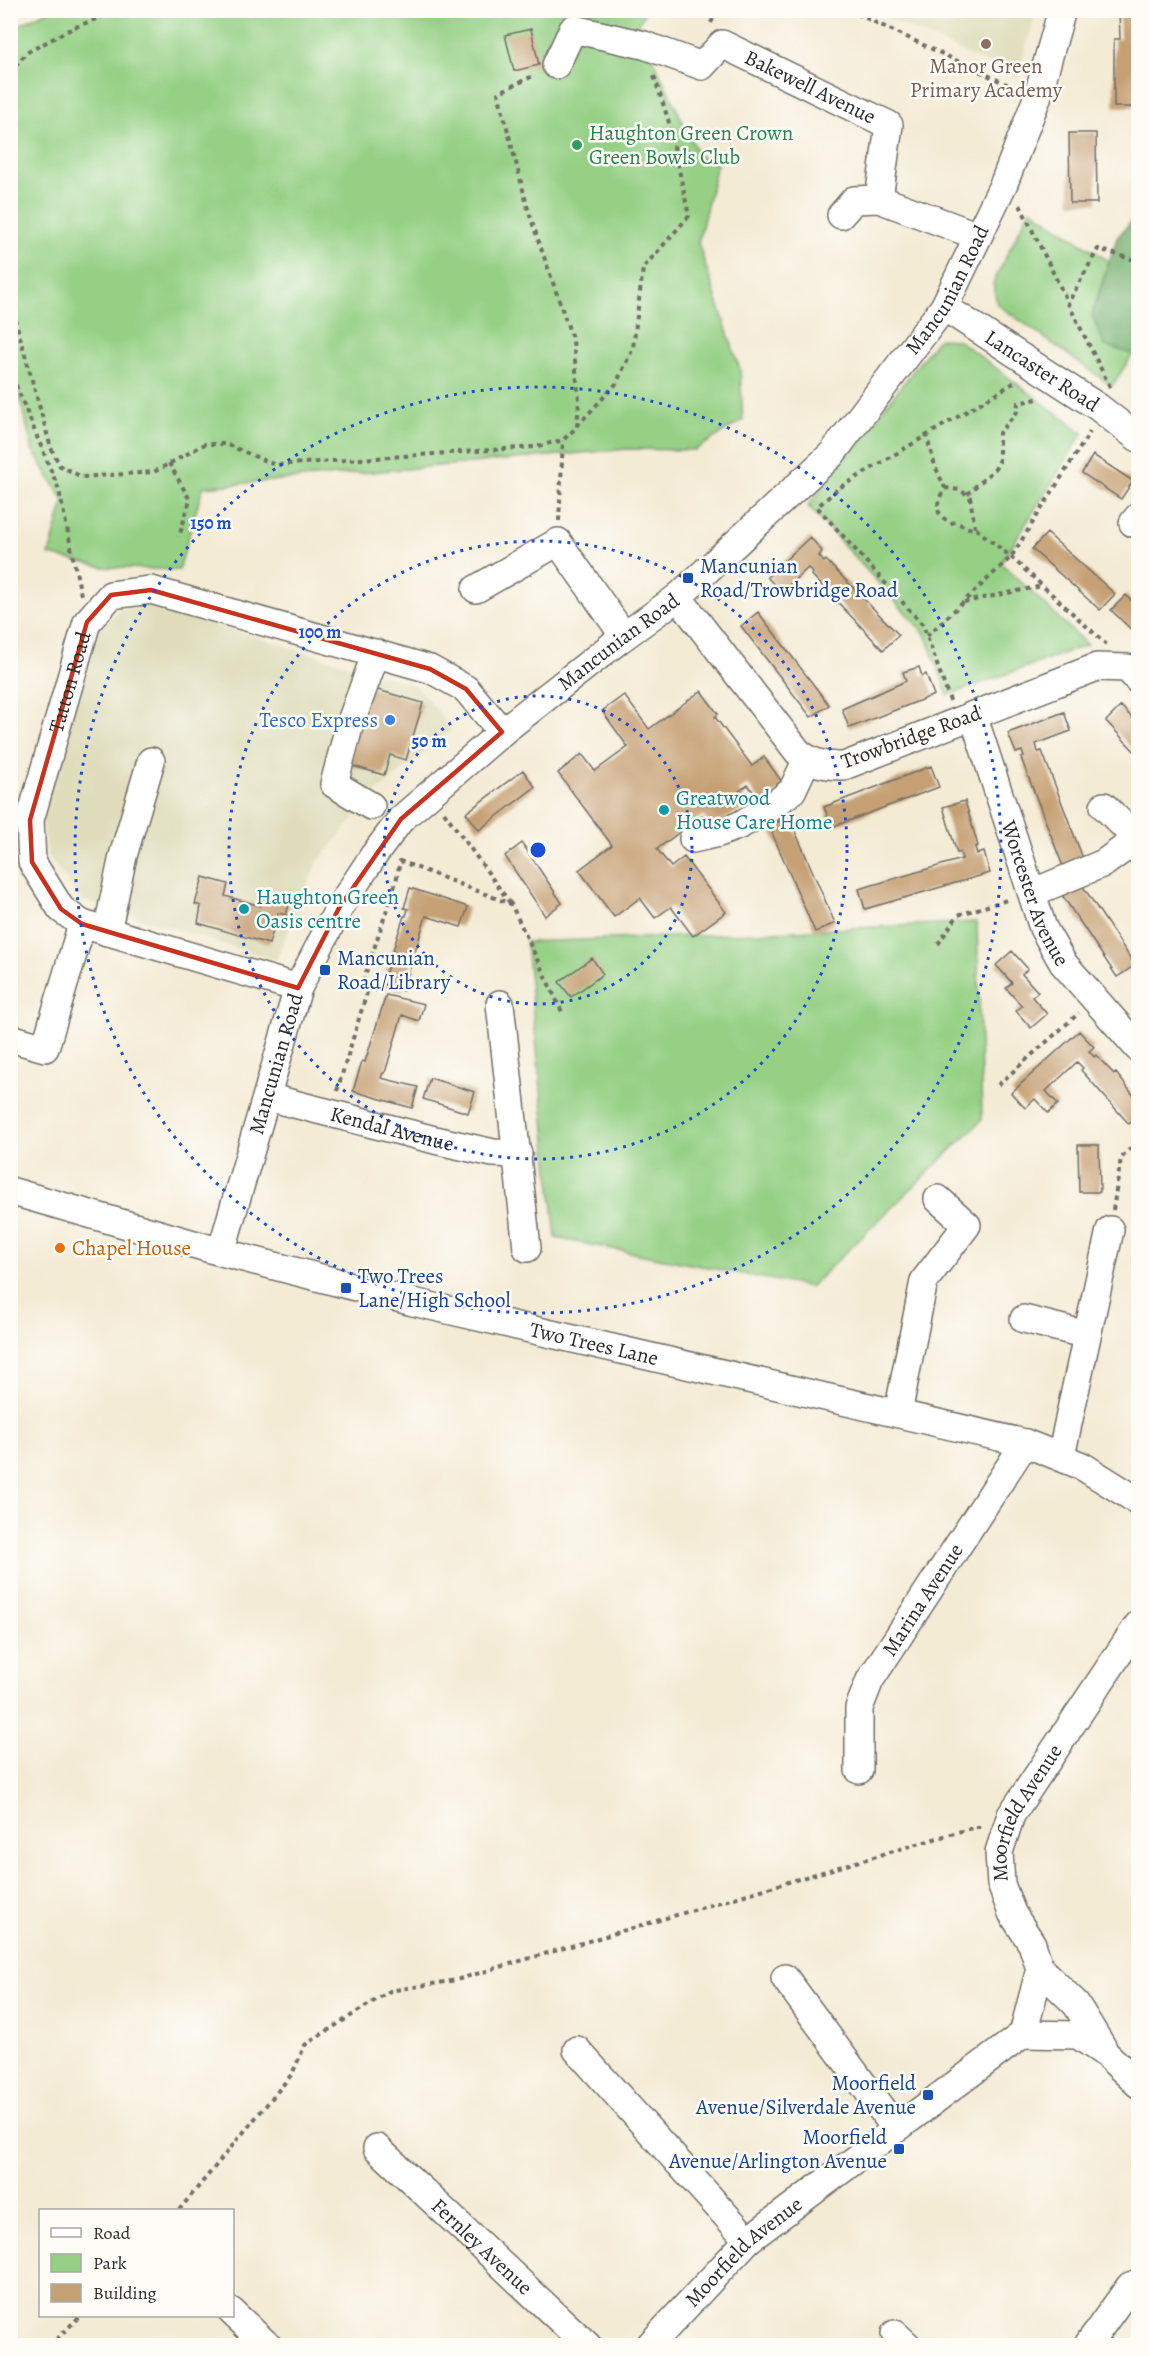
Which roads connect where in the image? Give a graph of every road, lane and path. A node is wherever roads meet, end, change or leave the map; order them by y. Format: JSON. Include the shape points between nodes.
{"nodes":[{"id":1,"x":118,"y":10,"type":"edge"},
{"id":2,"x":849,"y":10,"type":"edge"},
{"id":3,"x":1062,"y":10,"type":"edge"},
{"id":4,"x":644,"y":45,"type":"junction"},
{"id":5,"x":556,"y":65,"type":"joint"},
{"id":6,"x":10,"y":73,"type":"edge"},
{"id":7,"x":1037,"y":98,"type":"junction"},
{"id":8,"x":879,"y":200,"type":"junction"},
{"id":9,"x":1020,"y":205,"type":"dead end"},
{"id":10,"x":841,"y":214,"type":"dead end"},
{"id":11,"x":978,"y":236,"type":"junction"},
{"id":12,"x":1138,"y":261,"type":"edge"},
{"id":13,"x":10,"y":301,"type":"edge"},
{"id":14,"x":1068,"y":303,"type":"junction"},
{"id":15,"x":944,"y":307,"type":"junction"},
{"id":16,"x":10,"y":368,"type":"edge"},
{"id":17,"x":1018,"y":380,"type":"dead end"},
{"id":18,"x":13,"y":384,"type":"edge"},
{"id":19,"x":1111,"y":390,"type":"dead end"},
{"id":20,"x":1037,"y":399,"type":"dead end"},
{"id":21,"x":577,"y":427,"type":"junction"},
{"id":22,"x":1090,"y":432,"type":"dead end"},
{"id":23,"x":926,"y":434,"type":"junction"},
{"id":24,"x":1138,"y":438,"type":"edge"},
{"id":25,"x":563,"y":440,"type":"junction"},
{"id":26,"x":169,"y":463,"type":"junction"},
{"id":27,"x":945,"y":488,"type":"junction"},
{"id":28,"x":967,"y":494,"type":"junction"},
{"id":29,"x":975,"y":528,"type":"junction"},
{"id":30,"x":179,"y":537,"type":"dead end"},
{"id":31,"x":558,"y":542,"type":"junction"},
{"id":32,"x":1011,"y":557,"type":"junction"},
{"id":33,"x":1042,"y":586,"type":"junction"},
{"id":34,"x":476,"y":589,"type":"dead end"},
{"id":35,"x":678,"y":597,"type":"junction"},
{"id":36,"x":964,"y":602,"type":"junction"},
{"id":37,"x":87,"y":622,"type":"junction"},
{"id":38,"x":624,"y":636,"type":"junction"},
{"id":39,"x":927,"y":636,"type":"junction"},
{"id":40,"x":1113,"y":650,"type":"dead end"},
{"id":41,"x":376,"y":653,"type":"junction"},
{"id":42,"x":1138,"y":680,"type":"edge"},
{"id":43,"x":963,"y":712,"type":"junction"},
{"id":44,"x":502,"y":732,"type":"junction"},
{"id":45,"x":807,"y":759,"type":"junction"},
{"id":46,"x":152,"y":761,"type":"dead end"},
{"id":47,"x":371,"y":806,"type":"dead end"},
{"id":48,"x":1104,"y":806,"type":"dead end"},
{"id":49,"x":443,"y":811,"type":"dead end"},
{"id":50,"x":693,"y":839,"type":"dead end"},
{"id":51,"x":1138,"y":840,"type":"edge"},
{"id":52,"x":1026,"y":895,"type":"junction"},
{"id":53,"x":511,"y":904,"type":"junction"},
{"id":54,"x":94,"y":928,"type":"junction"},
{"id":55,"x":938,"y":944,"type":"dead end"},
{"id":56,"x":298,"y":988,"type":"junction"},
{"id":57,"x":500,"y":1004,"type":"dead end"},
{"id":58,"x":1086,"y":1006,"type":"dead end"},
{"id":59,"x":563,"y":1014,"type":"dead end"},
{"id":60,"x":10,"y":1038,"type":"edge"},
{"id":61,"x":1138,"y":1048,"type":"edge"},
{"id":62,"x":998,"y":1085,"type":"dead end"},
{"id":63,"x":267,"y":1096,"type":"junction"},
{"id":64,"x":333,"y":1102,"type":"dead end"},
{"id":65,"x":1138,"y":1141,"type":"edge"},
{"id":66,"x":518,"y":1154,"type":"junction"},
{"id":67,"x":10,"y":1191,"type":"edge"},
{"id":68,"x":938,"y":1199,"type":"dead end"},
{"id":69,"x":1110,"y":1230,"type":"joint"},
{"id":70,"x":527,"y":1248,"type":"dead end"},
{"id":71,"x":221,"y":1252,"type":"junction"},
{"id":72,"x":1024,"y":1318,"type":"dead end"},
{"id":73,"x":1087,"y":1335,"type":"junction"},
{"id":74,"x":898,"y":1413,"type":"junction"},
{"id":75,"x":1024,"y":1443,"type":"junction"},
{"id":76,"x":1061,"y":1456,"type":"junction"},
{"id":77,"x":1138,"y":1501,"type":"edge"},
{"id":78,"x":1138,"y":1625,"type":"edge"},
{"id":79,"x":859,"y":1770,"type":"dead end"},
{"id":80,"x":1006,"y":1830,"type":"junction"},
{"id":81,"x":1040,"y":1970,"type":"junction"},
{"id":82,"x":785,"y":1978,"type":"dead end"},
{"id":83,"x":1023,"y":2034,"type":"junction"},
{"id":84,"x":577,"y":2050,"type":"dead end"},
{"id":85,"x":1106,"y":2054,"type":"junction"},
{"id":86,"x":1138,"y":2084,"type":"edge"},
{"id":87,"x":896,"y":2129,"type":"junction"},
{"id":88,"x":377,"y":2148,"type":"dead end"},
{"id":89,"x":181,"y":2209,"type":"edge"},
{"id":90,"x":748,"y":2240,"type":"junction"},
{"id":91,"x":1138,"y":2283,"type":"edge"},
{"id":92,"x":234,"y":2314,"type":"edge"},
{"id":93,"x":79,"y":2317,"type":"edge"},
{"id":94,"x":50,"y":2346,"type":"edge"},
{"id":95,"x":268,"y":2346,"type":"edge"},
{"id":96,"x":588,"y":2346,"type":"edge"},
{"id":97,"x":649,"y":2346,"type":"edge"},
{"id":98,"x":1087,"y":2346,"type":"edge"}],
"edges":[{"from":1,"to":6,"type":"path","via":[[26,53]]},
{"from":2,"to":7,"type":"path"},
{"from":3,"to":7,"type":"street","name":"Mancunian Road"},
{"from":4,"to":5,"type":"street","via":[[573,29]]},
{"from":4,"to":8,"type":"street","name":"Bakewell Avenue","via":[[702,66],[722,44],[889,125]]},
{"from":4,"to":21,"type":"path","via":[[668,119],[689,216],[643,268],[633,348],[616,384]]},
{"from":5,"to":21,"type":"path","via":[[498,93],[530,213],[573,341],[579,401]]},
{"from":7,"to":11,"type":"street","name":"Mancunian Road","via":[[1004,183]]},
{"from":8,"to":10,"type":"street","via":[[854,200]]},
{"from":8,"to":11,"type":"street"},
{"from":9,"to":14,"type":"path"},
{"from":11,"to":15,"type":"street","name":"Mancunian Road"},
{"from":12,"to":14,"type":"path","via":[[1098,249]]},
{"from":13,"to":26,"type":"path","via":[[51,448],[60,466],[82,477],[154,472]]},
{"from":14,"to":19,"type":"path"},
{"from":15,"to":24,"type":"street","name":"Lancaster Road","via":[[1098,407]]},
{"from":15,"to":35,"type":"street","name":"Mancunian Road","via":[[831,455]]},
{"from":16,"to":18,"type":"path"},
{"from":17,"to":23,"type":"path"},
{"from":18,"to":37,"type":"path","via":[[59,490]]},
{"from":20,"to":28,"type":"path","via":[[1018,403],[1017,412],[999,433],[999,462]]},
{"from":21,"to":25,"type":"path"},
{"from":22,"to":32,"type":"path"},
{"from":23,"to":27,"type":"path"},
{"from":23,"to":39,"type":"path","via":[[839,488],[817,507],[923,625]]},
{"from":25,"to":26,"type":"path","via":[[534,447],[275,465],[226,444],[205,444]]},
{"from":25,"to":31,"type":"path"},
{"from":26,"to":30,"type":"path","via":[[190,500]]},
{"from":27,"to":28,"type":"path"},
{"from":27,"to":29,"type":"path","via":[[938,501],[941,516],[965,529]]},
{"from":28,"to":29,"type":"path"},
{"from":29,"to":32,"type":"path"},
{"from":31,"to":34,"type":"street"},
{"from":31,"to":38,"type":"street"},
{"from":32,"to":33,"type":"path"},
{"from":32,"to":36,"type":"path"},
{"from":33,"to":36,"type":"path"},
{"from":33,"to":40,"type":"path"},
{"from":35,"to":38,"type":"street","name":"Mancunian Road"},
{"from":35,"to":45,"type":"street"},
{"from":36,"to":39,"type":"path"},
{"from":37,"to":41,"type":"street","name":"Tatton Road","via":[[111,594],[151,590]]},
{"from":37,"to":54,"type":"street","name":"Tatton Road","via":[[30,820],[32,862],[61,909]]},
{"from":38,"to":44,"type":"street","name":"Mancunian Road"},
{"from":39,"to":43,"type":"path"},
{"from":41,"to":44,"type":"street","name":"Tatton Road","via":[[430,669],[466,689]]},
{"from":41,"to":47,"type":"street","via":[[349,727],[334,784]]},
{"from":42,"to":43,"type":"street","name":"Trowbridge Road","via":[[1127,668],[1097,667]]},
{"from":43,"to":45,"type":"street","name":"Trowbridge Road","via":[[844,766],[826,766]]},
{"from":43,"to":52,"type":"street","name":"Worcester Avenue"},
{"from":44,"to":56,"type":"street","name":"Mancunian Road","via":[[401,819],[339,908]]},
{"from":45,"to":50,"type":"street","via":[[792,791],[768,809],[740,825]]},
{"from":46,"to":54,"type":"street","via":[[123,856]]},
{"from":48,"to":51,"type":"street"},
{"from":49,"to":53,"type":"path"},
{"from":51,"to":52,"type":"street","via":[[1104,863]]},
{"from":52,"to":55,"type":"path","via":[[958,915]]},
{"from":52,"to":61,"type":"street","name":"Worcester Avenue","via":[[1063,963]]},
{"from":53,"to":59,"type":"path"},
{"from":53,"to":64,"type":"path","via":[[400,861],[362,985],[368,989]]},
{"from":54,"to":56,"type":"street","name":"Tatton Road"},
{"from":54,"to":60,"type":"street","via":[[45,1048]]},
{"from":56,"to":63,"type":"street","name":"Mancunian Road"},
{"from":57,"to":66,"type":"street"},
{"from":58,"to":62,"type":"path"},
{"from":63,"to":66,"type":"street","name":"Kendal Avenue","via":[[435,1140],[493,1153]]},
{"from":63,"to":71,"type":"street","name":"Mancunian Road"},
{"from":65,"to":69,"type":"path","via":[[1121,1158]]},
{"from":66,"to":70,"type":"street"},
{"from":67,"to":71,"type":"street","name":"Two Trees Lane"},
{"from":68,"to":74,"type":"street","via":[[967,1225],[924,1281]]},
{"from":69,"to":73,"type":"street"},
{"from":71,"to":74,"type":"street","name":"Two Trees Lane","via":[[412,1302]]},
{"from":72,"to":73,"type":"street"},
{"from":73,"to":76,"type":"street"},
{"from":74,"to":75,"type":"street","name":"Two Trees Lane"},
{"from":75,"to":76,"type":"street","name":"Two Trees Lane"},
{"from":75,"to":79,"type":"street","name":"Marina Avenue","via":[[870,1680],[859,1708]]},
{"from":76,"to":77,"type":"street","name":"Two Trees Lane"},
{"from":78,"to":80,"type":"street","name":"Moorfield Avenue","via":[[1011,1815]]},
{"from":80,"to":81,"type":"street","name":"Moorfield Avenue","via":[[999,1852],[1001,1884],[1012,1913],[1032,1944]]},
{"from":80,"to":89,"type":"path","via":[[975,1827],[456,1980],[390,1991],[305,2045],[292,2074]]},
{"from":81,"to":83,"type":"street"},
{"from":81,"to":85,"type":"street","via":[[1076,2004]]},
{"from":82,"to":87,"type":"street"},
{"from":83,"to":85,"type":"street","via":[[1078,2035]]},
{"from":83,"to":87,"type":"street","name":"Moorfield Avenue"},
{"from":84,"to":90,"type":"street"},
{"from":85,"to":86,"type":"street"},
{"from":87,"to":90,"type":"street","name":"Moorfield Avenue"},
{"from":88,"to":96,"type":"street","name":"Fernley Avenue"},
{"from":90,"to":97,"type":"street","name":"Moorfield Avenue"},
{"from":91,"to":98,"type":"street","via":[[1130,2286]]},
{"from":92,"to":95,"type":"street"},
{"from":93,"to":94,"type":"path"}]}
